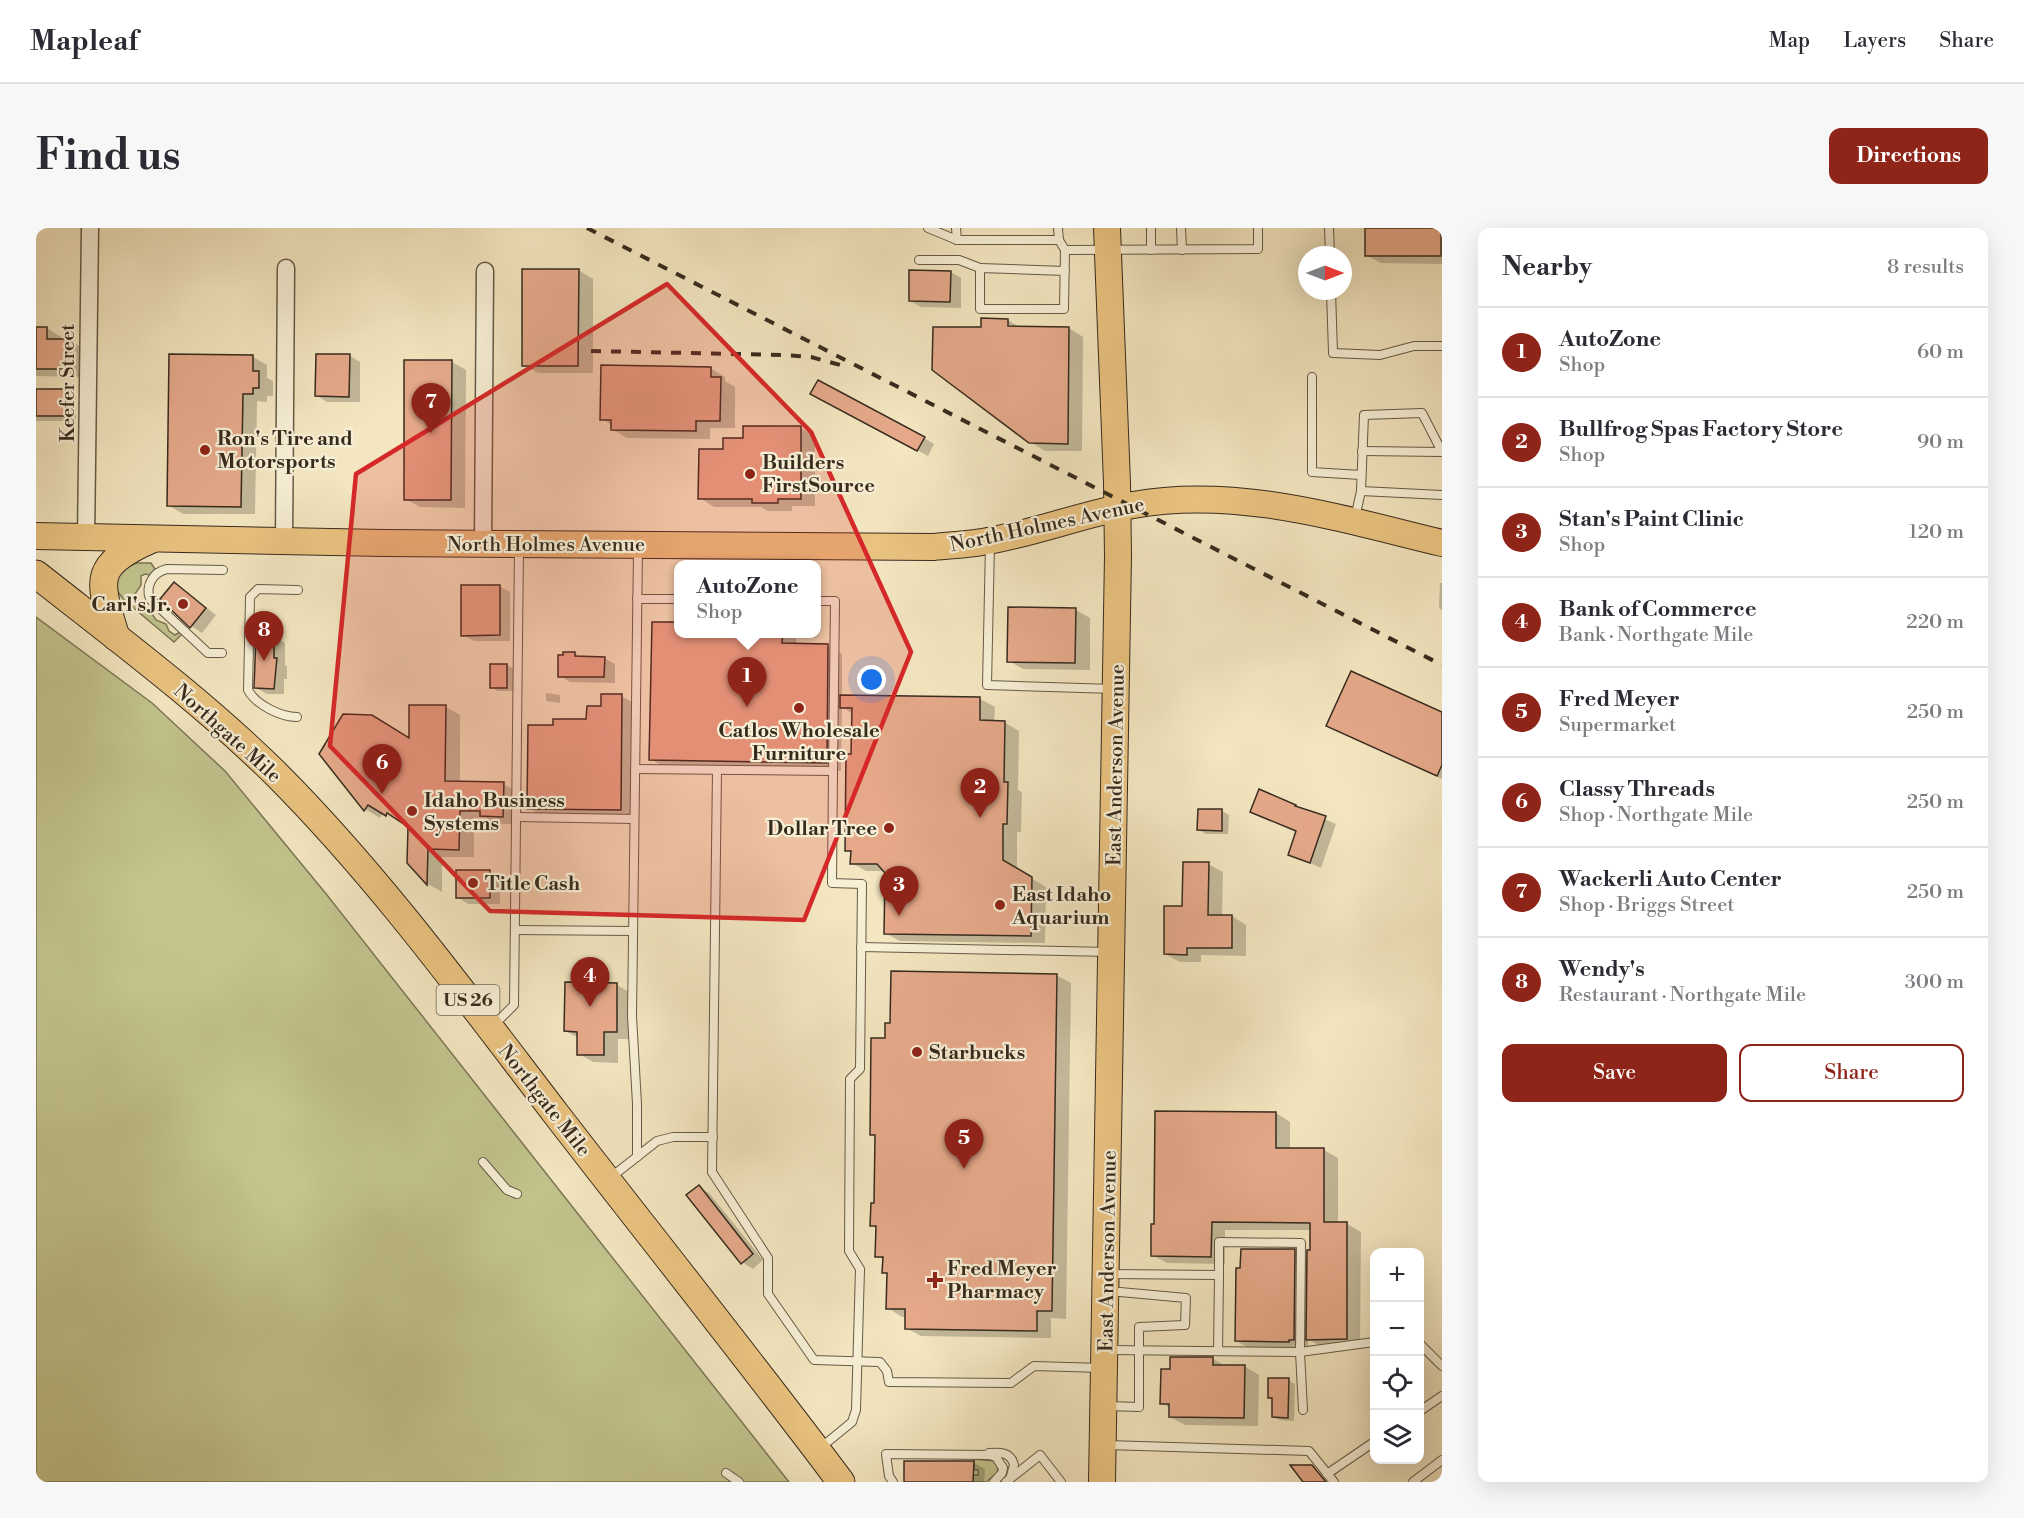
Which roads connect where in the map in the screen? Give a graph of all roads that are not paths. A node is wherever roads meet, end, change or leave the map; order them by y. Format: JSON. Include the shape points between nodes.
{"nodes":[{"id":1,"x":90,"y":228,"type":"edge"},
{"id":2,"x":928,"y":228,"type":"edge"},
{"id":3,"x":956,"y":228,"type":"edge"},
{"id":4,"x":1058,"y":228,"type":"edge"},
{"id":5,"x":1151,"y":228,"type":"edge"},
{"id":6,"x":1181,"y":228,"type":"edge"},
{"id":7,"x":1258,"y":228,"type":"edge"},
{"id":8,"x":1329,"y":228,"type":"edge"},
{"id":9,"x":1107,"y":239,"type":"edge"},
{"id":10,"x":957,"y":240,"type":"junction"},
{"id":11,"x":1059,"y":240,"type":"junction"},
{"id":12,"x":1330,"y":246,"type":"edge"},
{"id":13,"x":1065,"y":250,"type":"junction"},
{"id":14,"x":1151,"y":250,"type":"junction"},
{"id":15,"x":1182,"y":250,"type":"junction"},
{"id":16,"x":919,"y":260,"type":"dead end"},
{"id":17,"x":286,"y":268,"type":"dead end"},
{"id":18,"x":980,"y":268,"type":"junction"},
{"id":19,"x":485,"y":271,"type":"dead end"},
{"id":20,"x":1065,"y":271,"type":"junction"},
{"id":21,"x":1331,"y":300,"type":"edge"},
{"id":22,"x":1442,"y":346,"type":"edge"},
{"id":23,"x":1312,"y":377,"type":"dead end"},
{"id":24,"x":1362,"y":451,"type":"junction"},
{"id":25,"x":1442,"y":452,"type":"edge"},
{"id":26,"x":1361,"y":475,"type":"junction"},
{"id":27,"x":1361,"y":491,"type":"junction"},
{"id":28,"x":1442,"y":495,"type":"edge"},
{"id":29,"x":1117,"y":509,"type":"junction"},
{"id":30,"x":1355,"y":522,"type":"junction"},
{"id":31,"x":36,"y":536,"type":"edge"},
{"id":32,"x":86,"y":539,"type":"junction"},
{"id":33,"x":150,"y":540,"type":"junction"},
{"id":34,"x":990,"y":540,"type":"junction"},
{"id":35,"x":284,"y":542,"type":"junction"},
{"id":36,"x":1442,"y":543,"type":"edge"},
{"id":37,"x":483,"y":544,"type":"junction"},
{"id":38,"x":519,"y":545,"type":"junction"},
{"id":39,"x":638,"y":545,"type":"junction"},
{"id":40,"x":223,"y":570,"type":"dead end"},
{"id":41,"x":36,"y":574,"type":"edge"},
{"id":42,"x":298,"y":590,"type":"dead end"},
{"id":43,"x":637,"y":599,"type":"junction"},
{"id":44,"x":674,"y":599,"type":"edge"},
{"id":45,"x":821,"y":601,"type":"edge"},
{"id":46,"x":116,"y":637,"type":"junction"},
{"id":47,"x":222,"y":653,"type":"dead end"},
{"id":48,"x":1116,"y":689,"type":"junction"},
{"id":49,"x":297,"y":717,"type":"dead end"},
{"id":50,"x":634,"y":769,"type":"junction"},
{"id":51,"x":717,"y":770,"type":"junction"},
{"id":52,"x":833,"y":771,"type":"junction"},
{"id":53,"x":516,"y":817,"type":"junction"},
{"id":54,"x":634,"y":819,"type":"junction"},
{"id":55,"x":515,"y":930,"type":"junction"},
{"id":56,"x":633,"y":931,"type":"junction"},
{"id":57,"x":861,"y":947,"type":"junction"},
{"id":58,"x":1112,"y":952,"type":"junction"},
{"id":59,"x":490,"y":1028,"type":"junction"},
{"id":60,"x":713,"y":1137,"type":"junction"},
{"id":61,"x":637,"y":1157,"type":"junction"},
{"id":62,"x":483,"y":1162,"type":"dead end"},
{"id":63,"x":608,"y":1180,"type":"junction"},
{"id":64,"x":517,"y":1194,"type":"dead end"},
{"id":65,"x":1219,"y":1275,"type":"junction"},
{"id":66,"x":1106,"y":1282,"type":"junction"},
{"id":67,"x":1370,"y":1343,"type":"edge"},
{"id":68,"x":1424,"y":1349,"type":"edge"},
{"id":69,"x":1139,"y":1350,"type":"junction"},
{"id":70,"x":1218,"y":1351,"type":"junction"},
{"id":71,"x":1300,"y":1352,"type":"junction"},
{"id":72,"x":1105,"y":1359,"type":"junction"},
{"id":73,"x":858,"y":1361,"type":"junction"},
{"id":74,"x":1442,"y":1366,"type":"edge"},
{"id":75,"x":1442,"y":1396,"type":"edge"},
{"id":76,"x":1104,"y":1406,"type":"junction"},
{"id":77,"x":1303,"y":1410,"type":"dead end"},
{"id":78,"x":1421,"y":1410,"type":"edge"},
{"id":79,"x":1103,"y":1445,"type":"junction"},
{"id":80,"x":1370,"y":1445,"type":"edge"},
{"id":81,"x":818,"y":1450,"type":"junction"},
{"id":82,"x":975,"y":1455,"type":"junction"},
{"id":83,"x":1442,"y":1460,"type":"edge"},
{"id":84,"x":726,"y":1473,"type":"dead end"},
{"id":85,"x":1327,"y":1474,"type":"junction"},
{"id":86,"x":739,"y":1482,"type":"edge"},
{"id":87,"x":841,"y":1482,"type":"edge"},
{"id":88,"x":893,"y":1482,"type":"edge"},
{"id":89,"x":994,"y":1482,"type":"edge"},
{"id":90,"x":1006,"y":1482,"type":"edge"},
{"id":91,"x":1061,"y":1482,"type":"edge"},
{"id":92,"x":1102,"y":1482,"type":"edge"},
{"id":93,"x":1334,"y":1482,"type":"edge"},
{"id":94,"x":1413,"y":1482,"type":"edge"}],
"edges":[{"from":1,"to":32,"type":"street","name":"Keefer Street"},
{"from":2,"to":10,"type":"lane"},
{"from":3,"to":10,"type":"lane"},
{"from":4,"to":11,"type":"lane"},
{"from":5,"to":14,"type":"lane"},
{"from":6,"to":15,"type":"lane"},
{"from":7,"to":15,"type":"lane","via":[[1258,249]]},
{"from":8,"to":12,"type":"lane"},
{"from":9,"to":13,"type":"lane"},
{"from":9,"to":14,"type":"lane"},
{"from":9,"to":29,"type":"main road","name":"East Anderson Avenue"},
{"from":10,"to":11,"type":"lane"},
{"from":11,"to":13,"type":"lane"},
{"from":13,"to":20,"type":"lane"},
{"from":14,"to":15,"type":"lane"},
{"from":16,"to":18,"type":"lane","via":[[959,260]]},
{"from":17,"to":35,"type":"street"},
{"from":18,"to":20,"type":"lane"},
{"from":18,"to":20,"type":"lane","via":[[980,309],[1064,309]]},
{"from":19,"to":37,"type":"street"},
{"from":21,"to":22,"type":"lane","via":[[1333,353],[1380,355],[1414,346]]},
{"from":23,"to":26,"type":"lane","via":[[1312,472]]},
{"from":24,"to":25,"type":"lane"},
{"from":24,"to":25,"type":"lane","via":[[1364,415],[1422,413]]},
{"from":24,"to":26,"type":"lane"},
{"from":26,"to":27,"type":"lane"},
{"from":27,"to":28,"type":"lane"},
{"from":27,"to":30,"type":"lane"},
{"from":29,"to":30,"type":"main road","name":"North Holmes Avenue","via":[[1176,501],[1246,502]]},
{"from":29,"to":34,"type":"main road","name":"North Holmes Avenue"},
{"from":29,"to":48,"type":"main road","name":"East Anderson Avenue"},
{"from":30,"to":36,"type":"main road","name":"North Holmes Avenue"},
{"from":31,"to":32,"type":"main road","name":"North Holmes Avenue"},
{"from":32,"to":33,"type":"main road","name":"North Holmes Avenue"},
{"from":33,"to":35,"type":"main road","name":"North Holmes Avenue"},
{"from":33,"to":46,"type":"highway","via":[[130,549],[105,571],[105,599]]},
{"from":34,"to":39,"type":"main road","name":"North Holmes Avenue","via":[[933,547],[811,551]]},
{"from":34,"to":48,"type":"lane","via":[[987,685]]},
{"from":35,"to":37,"type":"main road","name":"North Holmes Avenue"},
{"from":37,"to":38,"type":"main road","name":"North Holmes Avenue"},
{"from":38,"to":39,"type":"main road","name":"North Holmes Avenue"},
{"from":38,"to":53,"type":"lane"},
{"from":39,"to":43,"type":"lane"},
{"from":40,"to":47,"type":"lane","via":[[159,571],[148,591],[150,599],[208,653]]},
{"from":41,"to":46,"type":"highway","name":"Northgate Mile","number":"US 26"},
{"from":42,"to":49,"type":"lane","via":[[258,589],[250,597],[248,690],[285,717]]},
{"from":43,"to":44,"type":"lane"},
{"from":43,"to":50,"type":"lane"},
{"from":45,"to":52,"type":"lane","via":[[835,601]]},
{"from":46,"to":59,"type":"highway","name":"Northgate Mile","number":"US 26","via":[[194,700],[288,787],[388,900]]},
{"from":48,"to":58,"type":"main road","name":"East Anderson Avenue"},
{"from":50,"to":51,"type":"lane"},
{"from":50,"to":54,"type":"lane"},
{"from":51,"to":52,"type":"lane"},
{"from":51,"to":60,"type":"lane"},
{"from":52,"to":57,"type":"lane","via":[[832,883],[862,884]]},
{"from":53,"to":54,"type":"lane"},
{"from":53,"to":55,"type":"lane"},
{"from":54,"to":56,"type":"lane"},
{"from":55,"to":56,"type":"lane"},
{"from":55,"to":59,"type":"lane","via":[[514,1005]]},
{"from":56,"to":61,"type":"lane"},
{"from":57,"to":58,"type":"lane"},
{"from":57,"to":73,"type":"lane","via":[[860,1069],[850,1079],[849,1251],[860,1269]]},
{"from":58,"to":66,"type":"main road","name":"East Anderson Avenue"},
{"from":59,"to":63,"type":"highway","name":"Northgate Mile","number":"US 26"},
{"from":60,"to":61,"type":"lane","via":[[657,1141]]},
{"from":60,"to":73,"type":"lane","via":[[712,1172],[768,1258],[768,1294],[814,1360]]},
{"from":61,"to":63,"type":"lane"},
{"from":62,"to":64,"type":"lane","via":[[507,1190]]},
{"from":63,"to":81,"type":"highway","name":"Northgate Mile","number":"US 26"},
{"from":65,"to":66,"type":"lane"},
{"from":65,"to":70,"type":"lane"},
{"from":65,"to":71,"type":"lane","via":[[1219,1242],[1301,1243]]},
{"from":66,"to":69,"type":"lane","via":[[1186,1298],[1185,1325],[1139,1328]]},
{"from":66,"to":72,"type":"main road","name":"East Anderson Avenue"},
{"from":67,"to":71,"type":"lane"},
{"from":68,"to":74,"type":"lane"},
{"from":69,"to":70,"type":"lane"},
{"from":69,"to":72,"type":"lane"},
{"from":69,"to":76,"type":"lane","via":[[1139,1407]]},
{"from":70,"to":71,"type":"lane"},
{"from":71,"to":77,"type":"lane"},
{"from":72,"to":73,"type":"lane","via":[[1034,1366],[1011,1383],[889,1382],[880,1362]]},
{"from":72,"to":76,"type":"main road","name":"East Anderson Avenue"},
{"from":73,"to":81,"type":"lane","via":[[852,1422]]},
{"from":75,"to":78,"type":"lane"},
{"from":76,"to":79,"type":"main road","name":"East Anderson Avenue"},
{"from":79,"to":85,"type":"lane","via":[[1309,1451]]},
{"from":79,"to":92,"type":"main road","name":"East Anderson Avenue"},
{"from":80,"to":85,"type":"lane"},
{"from":81,"to":87,"type":"highway","name":"Northgate Mile","number":"US 26"},
{"from":82,"to":88,"type":"lane","via":[[886,1454]]},
{"from":82,"to":89,"type":"lane","via":[[996,1457],[1001,1463],[1002,1473]]},
{"from":82,"to":90,"type":"lane","via":[[997,1452],[1009,1456],[1014,1470]]},
{"from":83,"to":94,"type":"lane"},
{"from":84,"to":86,"type":"lane"},
{"from":85,"to":93,"type":"lane"},
{"from":90,"to":91,"type":"lane","via":[[1040,1455]]}]}
